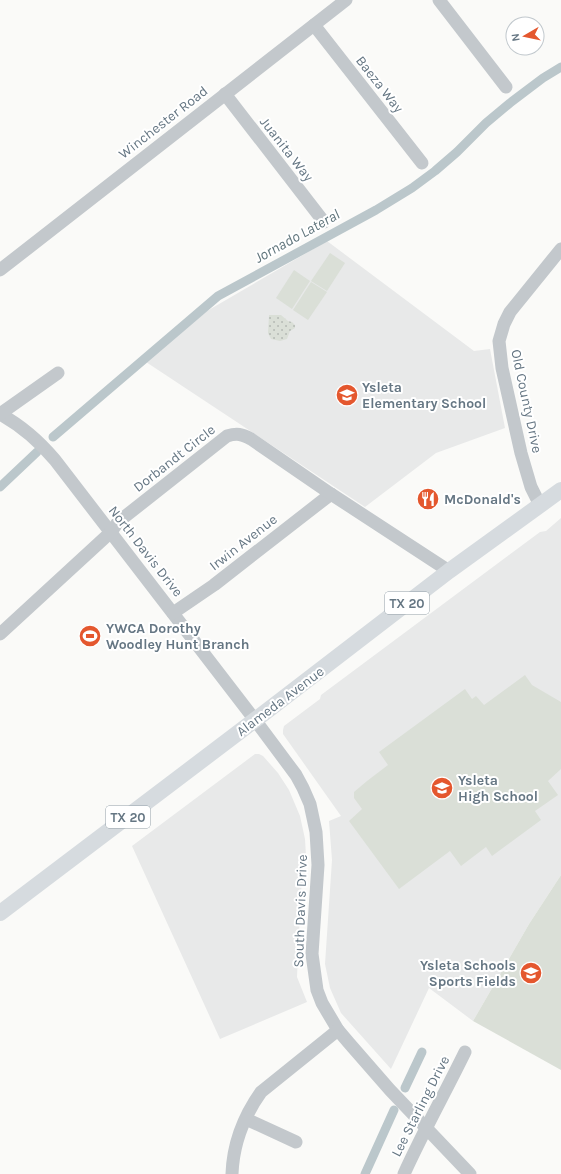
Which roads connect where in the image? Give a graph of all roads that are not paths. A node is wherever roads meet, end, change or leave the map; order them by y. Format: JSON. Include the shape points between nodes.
{"nodes":[{"id":1,"x":346,"y":0,"type":"edge"},
{"id":2,"x":439,"y":0,"type":"edge"},
{"id":3,"x":314,"y":25,"type":"junction"},
{"id":4,"x":506,"y":87,"type":"dead end"},
{"id":5,"x":225,"y":94,"type":"junction"},
{"id":6,"x":422,"y":163,"type":"dead end"},
{"id":7,"x":324,"y":222,"type":"dead end"},
{"id":8,"x":561,"y":249,"type":"edge"},
{"id":9,"x":0,"y":270,"type":"edge"},
{"id":10,"x":58,"y":373,"type":"dead end"},
{"id":11,"x":0,"y":414,"type":"edge"},
{"id":12,"x":561,"y":490,"type":"edge"},
{"id":13,"x":331,"y":494,"type":"junction"},
{"id":14,"x":540,"y":505,"type":"junction"},
{"id":15,"x":111,"y":532,"type":"junction"},
{"id":16,"x":449,"y":571,"type":"junction"},
{"id":17,"x":173,"y":613,"type":"junction"},
{"id":18,"x":0,"y":634,"type":"edge"},
{"id":19,"x":256,"y":720,"type":"junction"},
{"id":20,"x":1,"y":912,"type":"edge"},
{"id":21,"x":338,"y":1030,"type":"junction"},
{"id":22,"x":465,"y":1052,"type":"dead end"},
{"id":23,"x":246,"y":1119,"type":"junction"},
{"id":24,"x":426,"y":1128,"type":"junction"},
{"id":25,"x":296,"y":1142,"type":"dead end"},
{"id":26,"x":232,"y":1174,"type":"edge"},
{"id":27,"x":404,"y":1174,"type":"edge"},
{"id":28,"x":470,"y":1174,"type":"edge"}],
"edges":[{"from":1,"to":3,"type":"street","name":"Winchester Road"},
{"from":2,"to":4,"type":"street"},
{"from":3,"to":5,"type":"street","name":"Winchester Road"},
{"from":3,"to":6,"type":"street","name":"Baeza Way"},
{"from":5,"to":7,"type":"street","name":"Juanita Way"},
{"from":5,"to":9,"type":"street","name":"Winchester Road"},
{"from":8,"to":14,"type":"street","name":"Old County Drive","via":[[510,312],[499,342],[502,368],[521,454]]},
{"from":10,"to":11,"type":"street"},
{"from":11,"to":15,"type":"street","name":"North Davis Drive","via":[[13,420],[40,442]]},
{"from":12,"to":14,"type":"main road","name":"Alameda Avenue","number":"TX 20"},
{"from":13,"to":15,"type":"street","name":"Dorbandt Circle","via":[[251,439],[235,434],[227,436],[214,446],[118,522]]},
{"from":13,"to":16,"type":"street","name":"Dorbandt Circle"},
{"from":13,"to":17,"type":"street","name":"Irwin Avenue","via":[[214,585]]},
{"from":14,"to":16,"type":"main road","name":"Alameda Avenue","number":"TX 20"},
{"from":15,"to":17,"type":"street","name":"North Davis Drive"},
{"from":15,"to":18,"type":"street","name":"Dorbandt Circle"},
{"from":16,"to":19,"type":"main road","name":"Alameda Avenue","number":"TX 20"},
{"from":17,"to":19,"type":"street","name":"North Davis Drive"},
{"from":19,"to":20,"type":"main road","name":"Alameda Avenue","number":"TX 20"},
{"from":19,"to":21,"type":"street","name":"South Davis Drive","via":[[296,775],[314,819],[318,853],[313,967],[322,1003]]},
{"from":21,"to":23,"type":"street","via":[[261,1092]]},
{"from":21,"to":24,"type":"street","name":"South Davis Drive"},
{"from":22,"to":24,"type":"street","name":"Lee Starling Drive"},
{"from":23,"to":25,"type":"street"},
{"from":23,"to":26,"type":"street","via":[[234,1156]]},
{"from":24,"to":27,"type":"street","name":"Lee Starling Drive"},
{"from":24,"to":28,"type":"street","name":"South Davis Drive"}]}
